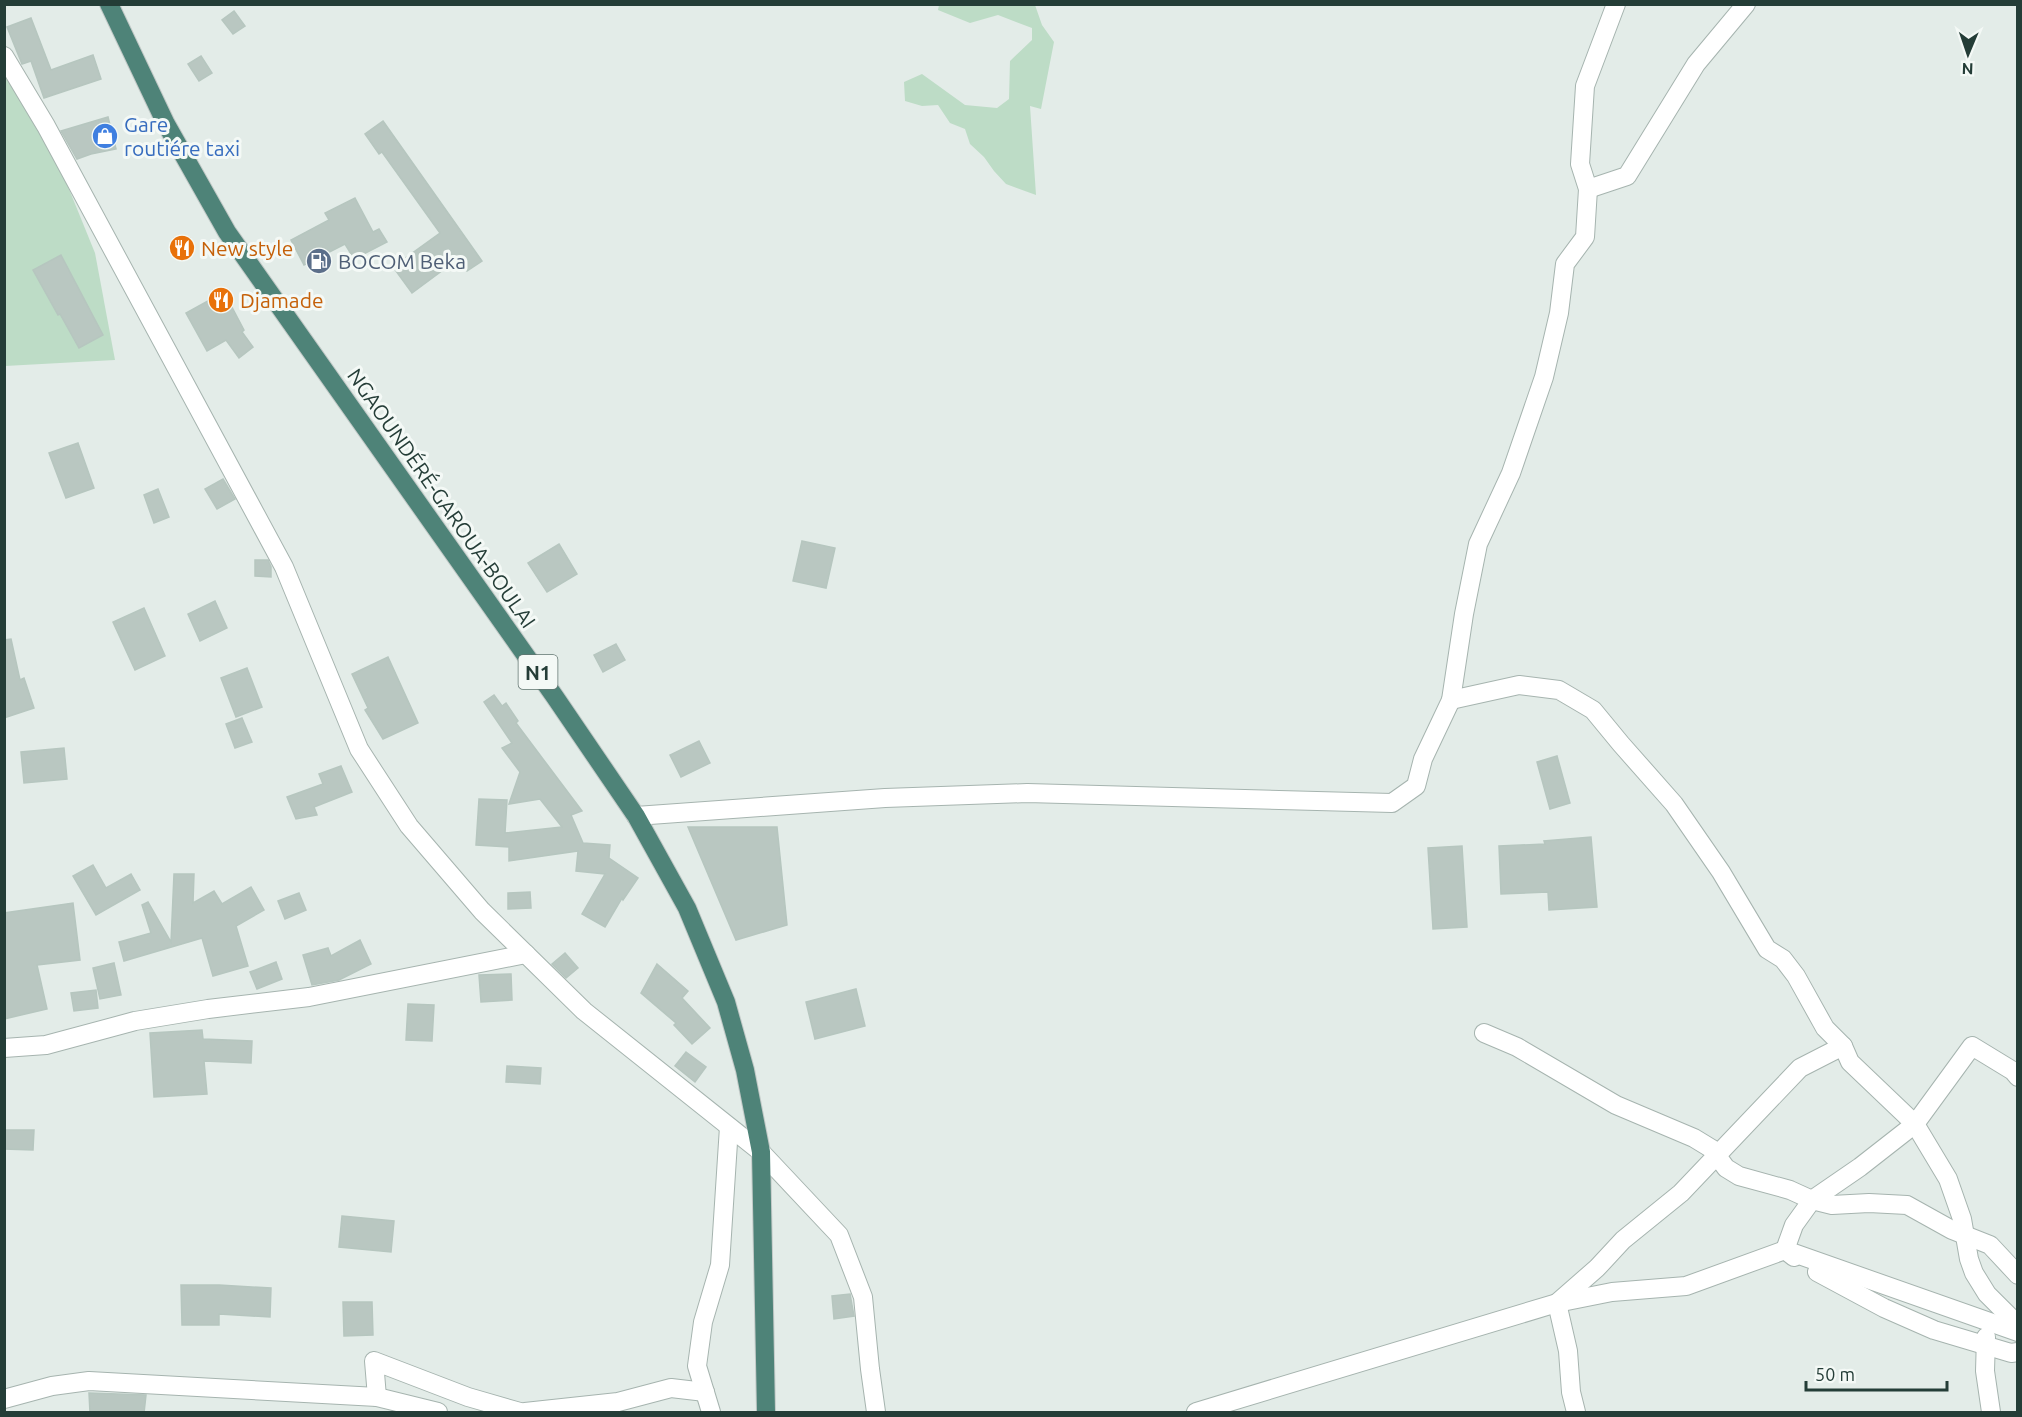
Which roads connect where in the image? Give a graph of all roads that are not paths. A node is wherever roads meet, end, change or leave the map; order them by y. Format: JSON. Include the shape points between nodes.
{"nodes":[{"id":1,"x":109,"y":4,"type":"edge"},
{"id":2,"x":1616,"y":4,"type":"edge"},
{"id":3,"x":1746,"y":4,"type":"edge"},
{"id":4,"x":4,"y":56,"type":"edge"},
{"id":5,"x":1588,"y":189,"type":"junction"},
{"id":6,"x":1451,"y":700,"type":"junction"},
{"id":7,"x":636,"y":816,"type":"junction"},
{"id":8,"x":526,"y":954,"type":"junction"},
{"id":9,"x":1484,"y":1033,"type":"dead end"},
{"id":10,"x":1843,"y":1046,"type":"junction"},
{"id":11,"x":4,"y":1048,"type":"edge"},
{"id":12,"x":2018,"y":1077,"type":"edge"},
{"id":13,"x":1915,"y":1124,"type":"junction"},
{"id":14,"x":729,"y":1126,"type":"junction"},
{"id":15,"x":761,"y":1152,"type":"junction"},
{"id":16,"x":1717,"y":1156,"type":"junction"},
{"id":17,"x":1812,"y":1200,"type":"junction"},
{"id":18,"x":1965,"y":1234,"type":"junction"},
{"id":19,"x":1785,"y":1250,"type":"junction"},
{"id":20,"x":2018,"y":1275,"type":"edge"},
{"id":21,"x":1987,"y":1294,"type":"junction"},
{"id":22,"x":1557,"y":1303,"type":"junction"},
{"id":23,"x":1985,"y":1321,"type":"junction"},
{"id":24,"x":2018,"y":1325,"type":"edge"},
{"id":25,"x":2018,"y":1332,"type":"edge"},
{"id":26,"x":1987,"y":1347,"type":"junction"},
{"id":27,"x":2018,"y":1352,"type":"edge"},
{"id":28,"x":705,"y":1392,"type":"junction"},
{"id":29,"x":377,"y":1397,"type":"junction"},
{"id":30,"x":4,"y":1399,"type":"edge"},
{"id":31,"x":438,"y":1413,"type":"edge"},
{"id":32,"x":520,"y":1413,"type":"edge"},
{"id":33,"x":525,"y":1413,"type":"edge"},
{"id":34,"x":711,"y":1413,"type":"edge"},
{"id":35,"x":766,"y":1413,"type":"edge"},
{"id":36,"x":876,"y":1413,"type":"edge"},
{"id":37,"x":1196,"y":1413,"type":"edge"},
{"id":38,"x":1576,"y":1413,"type":"edge"},
{"id":39,"x":1991,"y":1413,"type":"edge"}],
"edges":[{"from":1,"to":7,"type":"highway","name":"NGAOUNDÉRÉ-GAROUA-BOULAI","number":"N1","via":[[166,124],[227,232]]},
{"from":2,"to":5,"type":"street","via":[[1585,86],[1580,164]]},
{"from":3,"to":5,"type":"street","via":[[1696,64],[1627,176]]},
{"from":4,"to":8,"type":"street","via":[[46,126],[284,567],[359,749],[409,826],[482,912]]},
{"from":5,"to":6,"type":"street","via":[[1585,237],[1565,264],[1544,378],[1511,473],[1478,544]]},
{"from":6,"to":7,"type":"street","via":[[1423,759],[1416,786],[1392,803],[1028,793],[885,798]]},
{"from":6,"to":10,"type":"street","via":[[1519,685],[1559,690],[1593,710],[1674,804],[1721,872],[1767,950],[1783,959],[1825,1028]]},
{"from":7,"to":15,"type":"highway","name":"NGAOUNDÉRÉ-GAROUA-BOULAI","number":"N1","via":[[687,908],[726,1002],[745,1070]]},
{"from":8,"to":11,"type":"street","via":[[309,997],[135,1021],[46,1045]]},
{"from":8,"to":14,"type":"street","via":[[584,1011]]},
{"from":9,"to":16,"type":"street","via":[[1517,1047],[1616,1105],[1694,1138]]},
{"from":10,"to":13,"type":"street","via":[[1850,1062]]},
{"from":10,"to":16,"type":"street","via":[[1800,1068]]},
{"from":12,"to":13,"type":"street","via":[[1972,1046]]},
{"from":13,"to":17,"type":"street"},
{"from":13,"to":18,"type":"street","via":[[1948,1179]]},
{"from":14,"to":15,"type":"street"},
{"from":14,"to":28,"type":"street","via":[[720,1265],[703,1322],[697,1366]]},
{"from":15,"to":35,"type":"highway","name":"NGAOUNDÉRÉ-GAROUA-BOULAI","number":"N1"},
{"from":15,"to":36,"type":"street","via":[[839,1235],[863,1297]]},
{"from":16,"to":17,"type":"street","via":[[1739,1176]]},
{"from":16,"to":22,"type":"street"},
{"from":17,"to":18,"type":"street","via":[[1832,1205],[1907,1205]]},
{"from":17,"to":19,"type":"street","via":[[1794,1225]]},
{"from":18,"to":20,"type":"street","via":[[1990,1245]]},
{"from":18,"to":21,"type":"street","via":[[1974,1273]]},
{"from":19,"to":22,"type":"street","via":[[1686,1286],[1612,1292]]},
{"from":19,"to":23,"type":"street"},
{"from":19,"to":26,"type":"street","via":[[1810,1269],[1884,1308]]},
{"from":21,"to":23,"type":"street"},
{"from":21,"to":24,"type":"street"},
{"from":22,"to":37,"type":"street"},
{"from":22,"to":38,"type":"street"},
{"from":23,"to":25,"type":"street"},
{"from":23,"to":26,"type":"street"},
{"from":26,"to":27,"type":"street"},
{"from":26,"to":39,"type":"street","via":[[1985,1371]]},
{"from":28,"to":33,"type":"street","via":[[671,1388],[618,1402]]},
{"from":28,"to":34,"type":"street"},
{"from":29,"to":30,"type":"street","via":[[89,1381]]},
{"from":29,"to":31,"type":"street"},
{"from":29,"to":32,"type":"street","via":[[374,1361]]}]}
